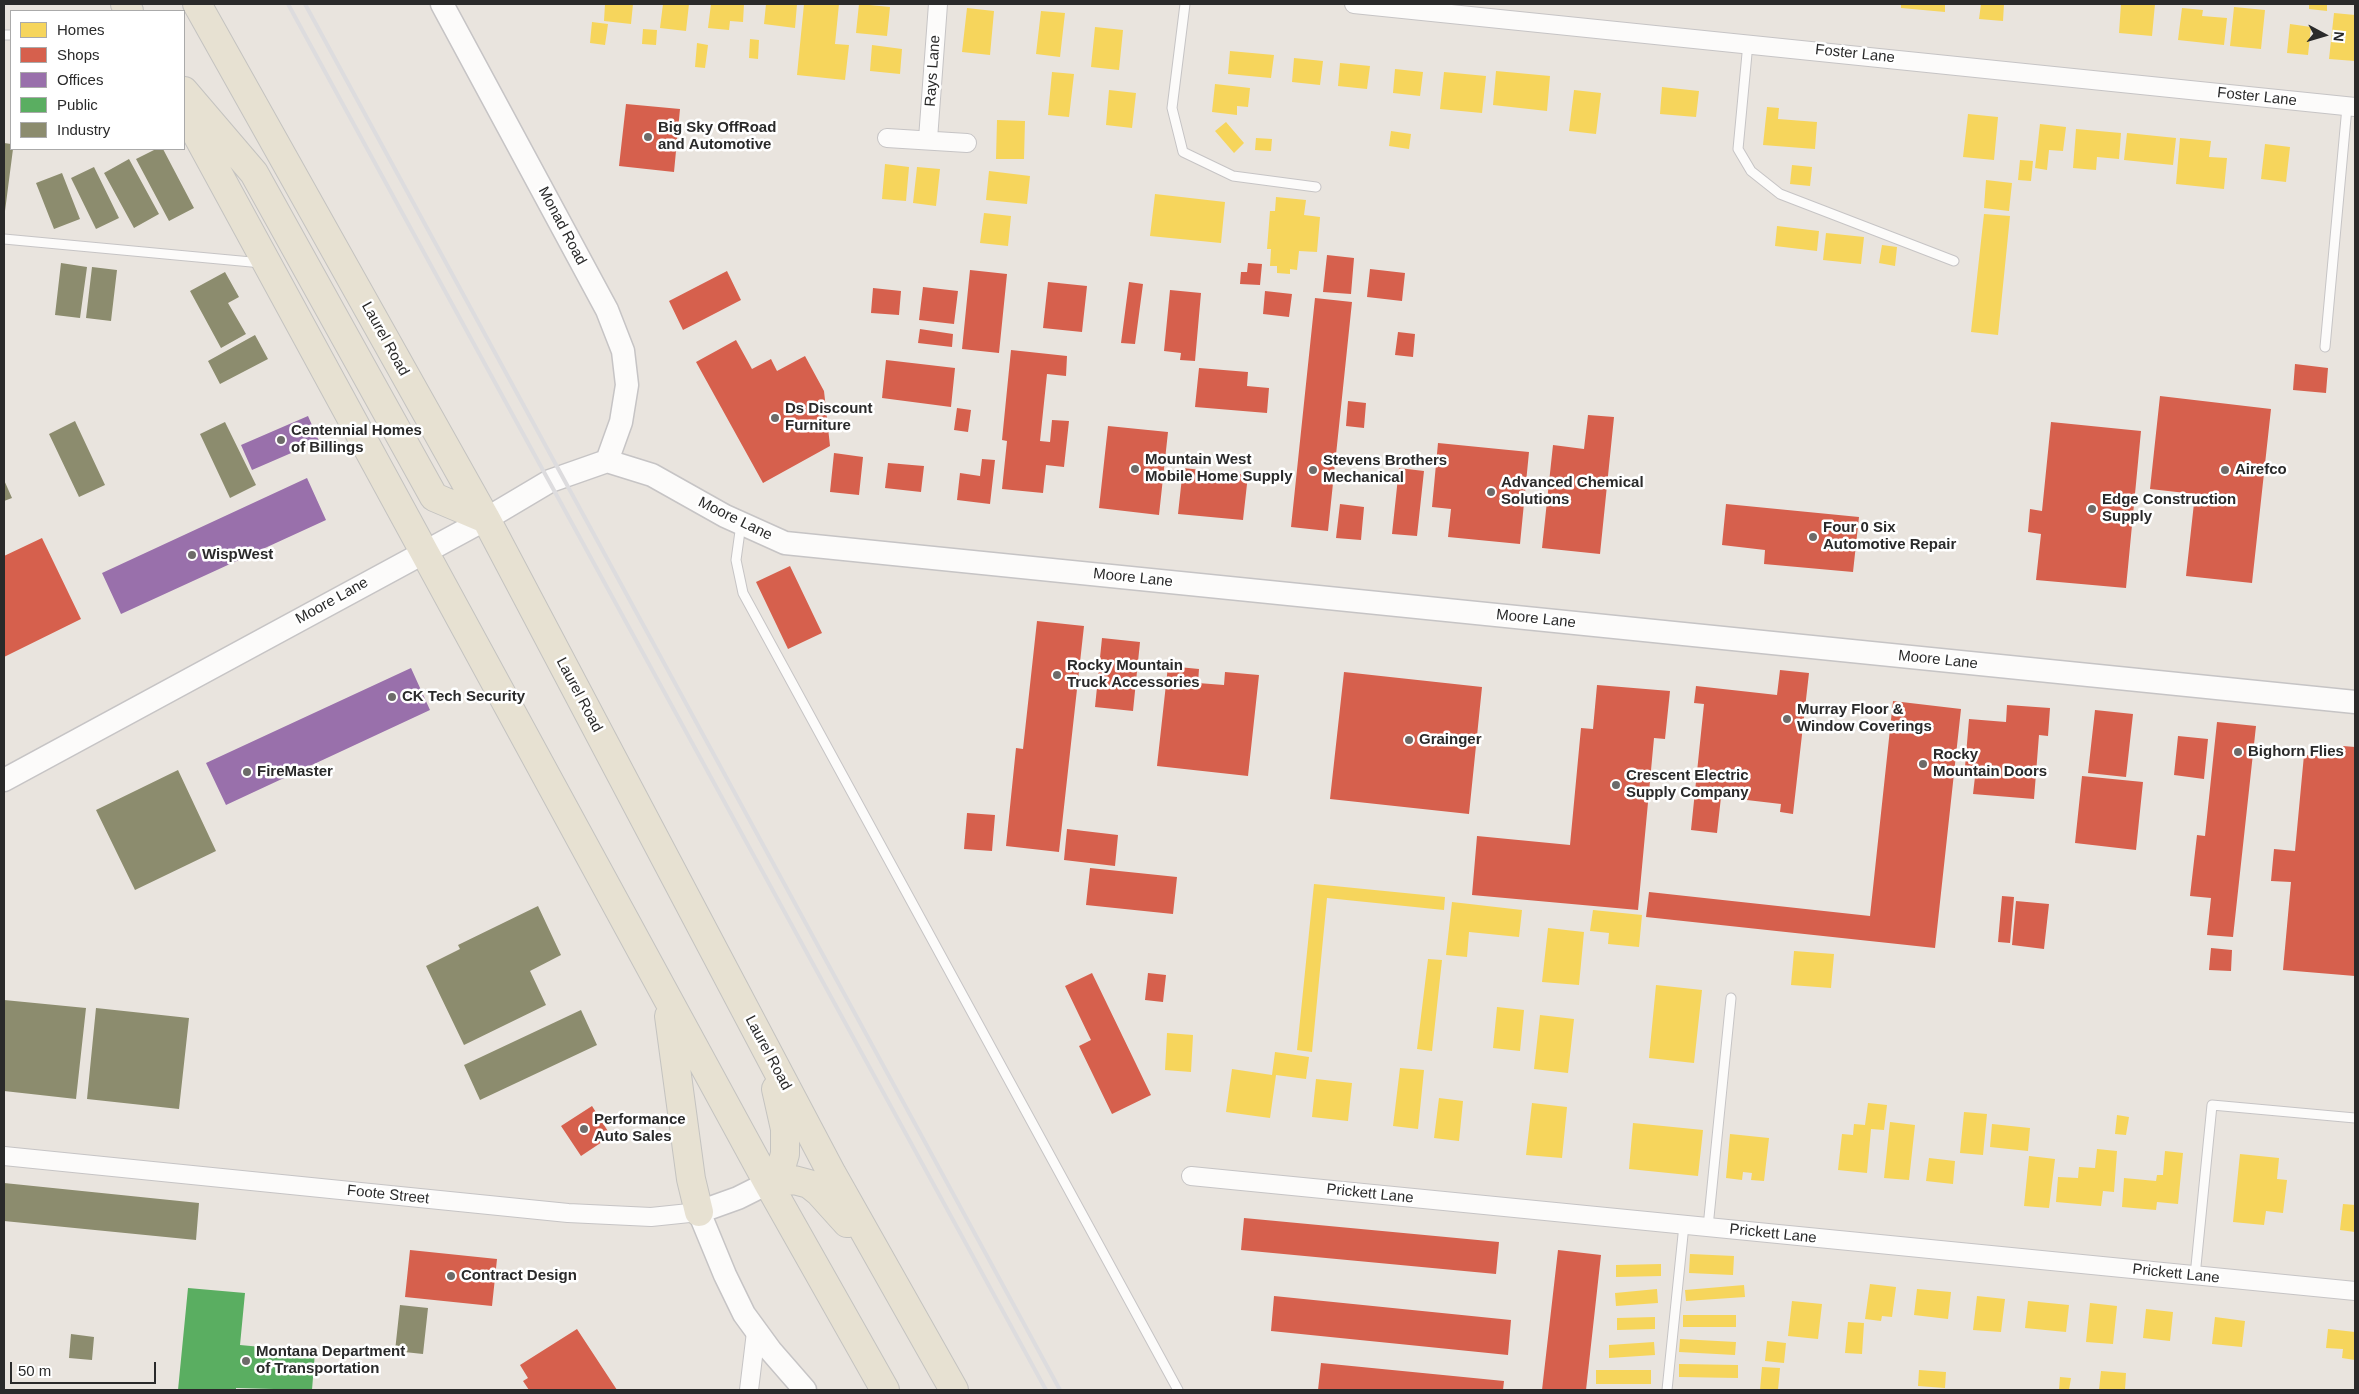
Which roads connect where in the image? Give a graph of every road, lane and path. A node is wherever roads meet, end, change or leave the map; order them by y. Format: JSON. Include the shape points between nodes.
{"nodes":[{"id":1,"x":197,"y":4,"type":"edge"},
{"id":2,"x":442,"y":4,"type":"edge"},
{"id":3,"x":938,"y":4,"type":"edge"},
{"id":4,"x":1185,"y":4,"type":"edge"},
{"id":5,"x":1354,"y":4,"type":"edge"},
{"id":6,"x":1748,"y":43,"type":"junction"},
{"id":7,"x":185,"y":92,"type":"edge"},
{"id":8,"x":2351,"y":107,"type":"edge"},
{"id":9,"x":185,"y":113,"type":"edge"},
{"id":10,"x":887,"y":138,"type":"dead end"},
{"id":11,"x":928,"y":139,"type":"junction"},
{"id":12,"x":967,"y":143,"type":"dead end"},
{"id":13,"x":1316,"y":187,"type":"dead end"},
{"id":14,"x":4,"y":239,"type":"edge"},
{"id":15,"x":1954,"y":261,"type":"dead end"},
{"id":16,"x":268,"y":263,"type":"junction"},
{"id":17,"x":2325,"y":347,"type":"dead end"},
{"id":18,"x":607,"y":461,"type":"junction"},
{"id":19,"x":486,"y":519,"type":"junction"},
{"id":20,"x":741,"y":524,"type":"junction"},
{"id":21,"x":424,"y":551,"type":"junction"},
{"id":22,"x":2355,"y":702,"type":"edge"},
{"id":23,"x":4,"y":780,"type":"edge"},
{"id":24,"x":664,"y":992,"type":"junction"},
{"id":25,"x":1731,"y":998,"type":"dead end"},
{"id":26,"x":755,"y":1028,"type":"junction"},
{"id":27,"x":2355,"y":1118,"type":"edge"},
{"id":28,"x":4,"y":1156,"type":"edge"},
{"id":29,"x":1192,"y":1176,"type":"dead end"},
{"id":30,"x":768,"y":1183,"type":"junction"},
{"id":31,"x":700,"y":1212,"type":"junction"},
{"id":32,"x":1684,"y":1225,"type":"junction"},
{"id":33,"x":1708,"y":1227,"type":"junction"},
{"id":34,"x":880,"y":1259,"type":"junction"},
{"id":35,"x":2195,"y":1276,"type":"junction"},
{"id":36,"x":2355,"y":1291,"type":"edge"},
{"id":37,"x":756,"y":1332,"type":"junction"},
{"id":38,"x":749,"y":1390,"type":"edge"},
{"id":39,"x":805,"y":1390,"type":"edge"},
{"id":40,"x":885,"y":1390,"type":"edge"},
{"id":41,"x":954,"y":1390,"type":"edge"},
{"id":42,"x":1178,"y":1390,"type":"edge"},
{"id":43,"x":1667,"y":1390,"type":"edge"}],
"edges":[{"from":1,"to":19,"type":"main road","name":"Laurel Road"},
{"from":2,"to":18,"type":"street","name":"Monad Road","via":[[607,310],[623,351],[627,384],[621,422]]},
{"from":3,"to":11,"type":"street","name":"Rays Lane"},
{"from":4,"to":13,"type":"lane","via":[[1172,108],[1183,152],[1233,176]]},
{"from":5,"to":6,"type":"street","name":"Foster Lane"},
{"from":6,"to":8,"type":"street","name":"Foster Lane"},
{"from":6,"to":15,"type":"lane","via":[[1738,149],[1751,171],[1780,194]]},
{"from":7,"to":19,"type":"main road","via":[[254,173],[434,497]]},
{"from":8,"to":17,"type":"lane"},
{"from":9,"to":16,"type":"main road"},
{"from":10,"to":11,"type":"street"},
{"from":11,"to":12,"type":"street"},
{"from":14,"to":16,"type":"lane"},
{"from":16,"to":21,"type":"main road"},
{"from":18,"to":19,"type":"street","name":"Moore Lane","via":[[550,481]]},
{"from":18,"to":20,"type":"street","name":"Moore Lane","via":[[652,475]]},
{"from":19,"to":21,"type":"street","name":"Moore Lane"},
{"from":19,"to":26,"type":"main road","name":"Laurel Road"},
{"from":20,"to":22,"type":"street","name":"Moore Lane","via":[[785,543]]},
{"from":20,"to":42,"type":"lane","via":[[736,560],[743,593]]},
{"from":21,"to":23,"type":"street","name":"Moore Lane"},
{"from":21,"to":24,"type":"main road"},
{"from":24,"to":30,"type":"main road"},
{"from":24,"to":31,"type":"main road","via":[[691,1179]]},
{"from":25,"to":33,"type":"lane"},
{"from":26,"to":30,"type":"main road","via":[[780,1102],[785,1129],[783,1164],[777,1176]]},
{"from":26,"to":34,"type":"main road","name":"Laurel Road"},
{"from":27,"to":35,"type":"lane","via":[[2212,1104]]},
{"from":28,"to":31,"type":"street","name":"Foote Street","via":[[575,1213],[651,1217]]},
{"from":29,"to":32,"type":"street","name":"Prickett Lane"},
{"from":30,"to":31,"type":"street","name":"Foote Street"},
{"from":30,"to":34,"type":"main road","via":[[794,1180],[809,1184]]},
{"from":30,"to":40,"type":"main road"},
{"from":31,"to":37,"type":"street","via":[[734,1294]]},
{"from":32,"to":33,"type":"street","name":"Prickett Lane"},
{"from":32,"to":43,"type":"lane"},
{"from":33,"to":35,"type":"street","name":"Prickett Lane"},
{"from":34,"to":41,"type":"main road","name":"Laurel Road"},
{"from":35,"to":36,"type":"street","name":"Prickett Lane"},
{"from":37,"to":38,"type":"street"},
{"from":37,"to":39,"type":"street"}]}
